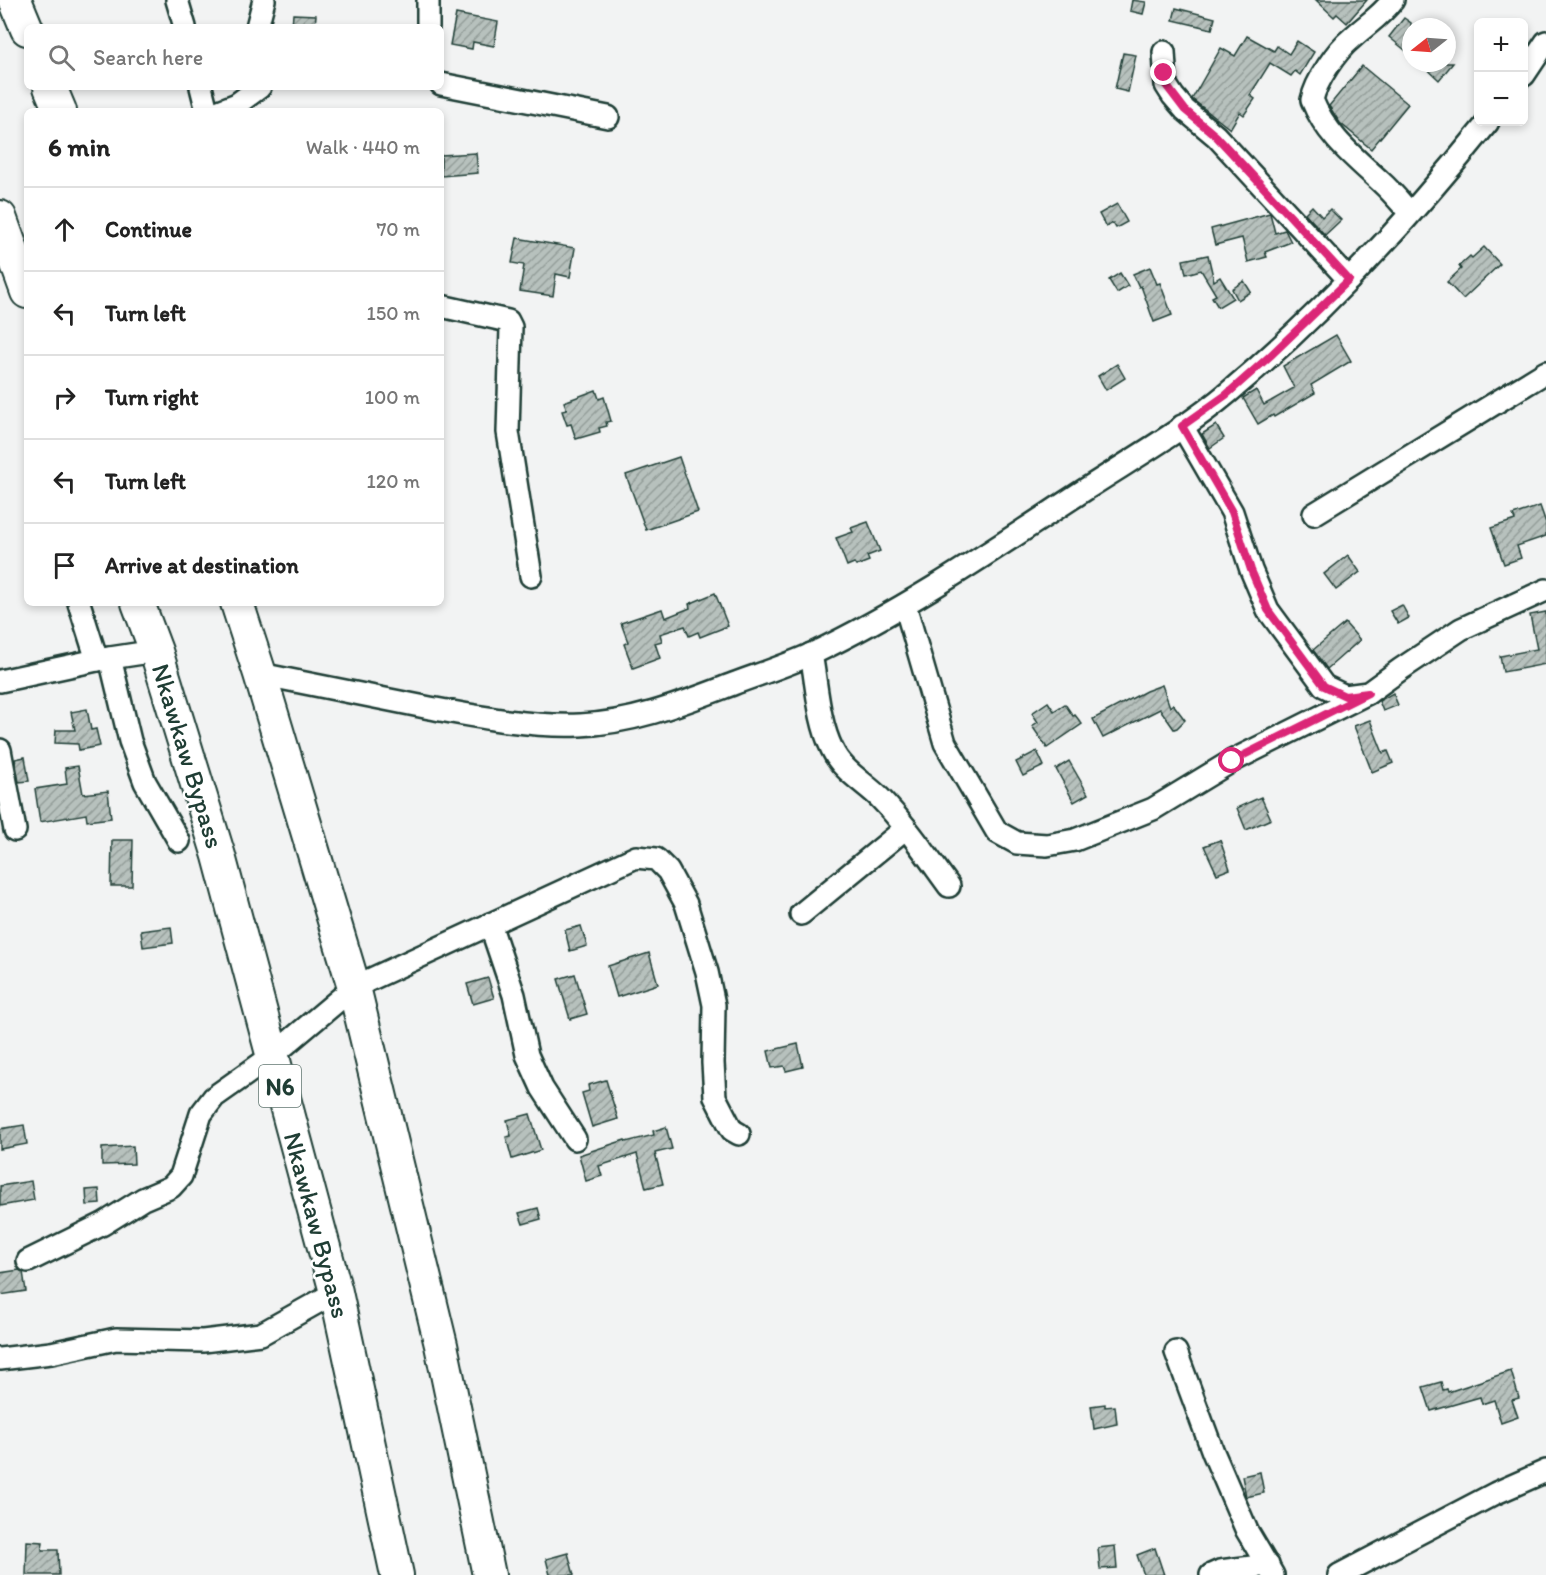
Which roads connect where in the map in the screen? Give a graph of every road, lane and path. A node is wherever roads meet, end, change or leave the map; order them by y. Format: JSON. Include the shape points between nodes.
{"nodes":[{"id":1,"x":15,"y":0,"type":"edge"},
{"id":2,"x":177,"y":0,"type":"edge"},
{"id":3,"x":264,"y":0,"type":"edge"},
{"id":4,"x":428,"y":0,"type":"edge"},
{"id":5,"x":1393,"y":0,"type":"edge"},
{"id":6,"x":25,"y":24,"type":"edge"},
{"id":7,"x":184,"y":24,"type":"edge"},
{"id":8,"x":258,"y":24,"type":"edge"},
{"id":9,"x":428,"y":24,"type":"edge"},
{"id":10,"x":1546,"y":42,"type":"edge"},
{"id":11,"x":1164,"y":52,"type":"dead end"},
{"id":12,"x":1526,"y":72,"type":"edge"},
{"id":13,"x":444,"y":85,"type":"edge"},
{"id":14,"x":51,"y":90,"type":"edge"},
{"id":15,"x":202,"y":90,"type":"edge"},
{"id":16,"x":256,"y":90,"type":"edge"},
{"id":17,"x":59,"y":108,"type":"edge"},
{"id":18,"x":206,"y":108,"type":"edge"},
{"id":19,"x":227,"y":108,"type":"edge"},
{"id":20,"x":608,"y":117,"type":"dead end"},
{"id":21,"x":1485,"y":126,"type":"edge"},
{"id":22,"x":1410,"y":213,"type":"junction"},
{"id":23,"x":0,"y":217,"type":"edge"},
{"id":24,"x":1349,"y":280,"type":"junction"},
{"id":25,"x":24,"y":284,"type":"edge"},
{"id":26,"x":444,"y":307,"type":"edge"},
{"id":27,"x":1546,"y":372,"type":"edge"},
{"id":28,"x":1182,"y":426,"type":"junction"},
{"id":29,"x":1314,"y":514,"type":"dead end"},
{"id":30,"x":531,"y":576,"type":"dead end"},
{"id":31,"x":1546,"y":590,"type":"edge"},
{"id":32,"x":905,"y":605,"type":"junction"},
{"id":33,"x":80,"y":606,"type":"edge"},
{"id":34,"x":139,"y":606,"type":"edge"},
{"id":35,"x":238,"y":606,"type":"edge"},
{"id":36,"x":156,"y":651,"type":"junction"},
{"id":37,"x":812,"y":654,"type":"junction"},
{"id":38,"x":103,"y":659,"type":"junction"},
{"id":39,"x":260,"y":674,"type":"junction"},
{"id":40,"x":0,"y":681,"type":"edge"},
{"id":41,"x":1368,"y":693,"type":"junction"},
{"id":42,"x":0,"y":750,"type":"edge"},
{"id":43,"x":906,"y":828,"type":"junction"},
{"id":44,"x":15,"y":830,"type":"dead end"},
{"id":45,"x":179,"y":841,"type":"dead end"},
{"id":46,"x":949,"y":886,"type":"dead end"},
{"id":47,"x":801,"y":915,"type":"dead end"},
{"id":48,"x":490,"y":924,"type":"junction"},
{"id":49,"x":354,"y":987,"type":"junction"},
{"id":50,"x":273,"y":1056,"type":"junction"},
{"id":51,"x":739,"y":1134,"type":"dead end"},
{"id":52,"x":575,"y":1139,"type":"dead end"},
{"id":53,"x":28,"y":1261,"type":"dead end"},
{"id":54,"x":336,"y":1292,"type":"junction"},
{"id":55,"x":1176,"y":1352,"type":"dead end"},
{"id":56,"x":0,"y":1359,"type":"edge"},
{"id":57,"x":1546,"y":1471,"type":"edge"},
{"id":58,"x":1270,"y":1570,"type":"edge"},
{"id":59,"x":397,"y":1575,"type":"edge"},
{"id":60,"x":489,"y":1575,"type":"edge"},
{"id":61,"x":1211,"y":1575,"type":"edge"},
{"id":62,"x":1339,"y":1575,"type":"edge"}],
"edges":[{"from":1,"to":6,"type":"highway"},
{"from":2,"to":7,"type":"street"},
{"from":3,"to":8,"type":"street"},
{"from":4,"to":9,"type":"street"},
{"from":5,"to":22,"type":"street","via":[[1343,46],[1312,100],[1327,130]]},
{"from":10,"to":12,"type":"street"},
{"from":11,"to":24,"type":"street","via":[[1166,85],[1173,96],[1224,144]]},
{"from":13,"to":20,"type":"street"},
{"from":14,"to":17,"type":"highway"},
{"from":15,"to":18,"type":"street"},
{"from":16,"to":19,"type":"street"},
{"from":21,"to":22,"type":"street"},
{"from":22,"to":24,"type":"street"},
{"from":23,"to":25,"type":"highway"},
{"from":24,"to":28,"type":"street","via":[[1234,387]]},
{"from":26,"to":30,"type":"street","via":[[496,317],[508,321],[511,327],[508,432]]},
{"from":27,"to":29,"type":"street"},
{"from":28,"to":32,"type":"street"},
{"from":28,"to":41,"type":"street","via":[[1232,512],[1268,610],[1324,686],[1345,696]]},
{"from":31,"to":41,"type":"street","via":[[1461,629]]},
{"from":32,"to":37,"type":"street"},
{"from":32,"to":41,"type":"street","via":[[945,743],[997,832],[1017,843],[1047,845],[1075,840],[1153,809],[1232,761]]},
{"from":33,"to":38,"type":"street"},
{"from":34,"to":36,"type":"highway","name":"Nkawkaw Bypass","number":"N6"},
{"from":35,"to":39,"type":"highway"},
{"from":36,"to":38,"type":"street"},
{"from":36,"to":50,"type":"highway","name":"Nkawkaw Bypass","number":"N6","via":[[219,856]]},
{"from":37,"to":39,"type":"street","via":[[676,706],[639,717],[582,725],[466,714]]},
{"from":37,"to":43,"type":"street","via":[[823,725],[832,750]]},
{"from":38,"to":40,"type":"street"},
{"from":38,"to":45,"type":"street","via":[[145,782]]},
{"from":39,"to":49,"type":"highway"},
{"from":42,"to":44,"type":"street"},
{"from":43,"to":46,"type":"street"},
{"from":43,"to":47,"type":"street"},
{"from":48,"to":49,"type":"street"},
{"from":48,"to":51,"type":"street","via":[[636,856],[656,859],[668,870],[686,904],[707,972],[714,1005],[715,1096],[732,1130]]},
{"from":48,"to":52,"type":"street","via":[[514,995],[527,1055],[542,1088]]},
{"from":49,"to":50,"type":"street"},
{"from":49,"to":60,"type":"highway","via":[[441,1345]]},
{"from":50,"to":53,"type":"street","via":[[214,1097],[201,1114],[189,1158],[171,1187]]},
{"from":50,"to":54,"type":"highway","name":"Nkawkaw Bypass","number":"N6"},
{"from":54,"to":56,"type":"street","via":[[261,1334],[203,1341],[116,1339]]},
{"from":54,"to":59,"type":"highway","name":"Nkawkaw Bypass","number":"N6"},
{"from":55,"to":58,"type":"street","via":[[1247,1531]]},
{"from":57,"to":62,"type":"street"},
{"from":58,"to":61,"type":"street","via":[[1220,1571]]}]}
